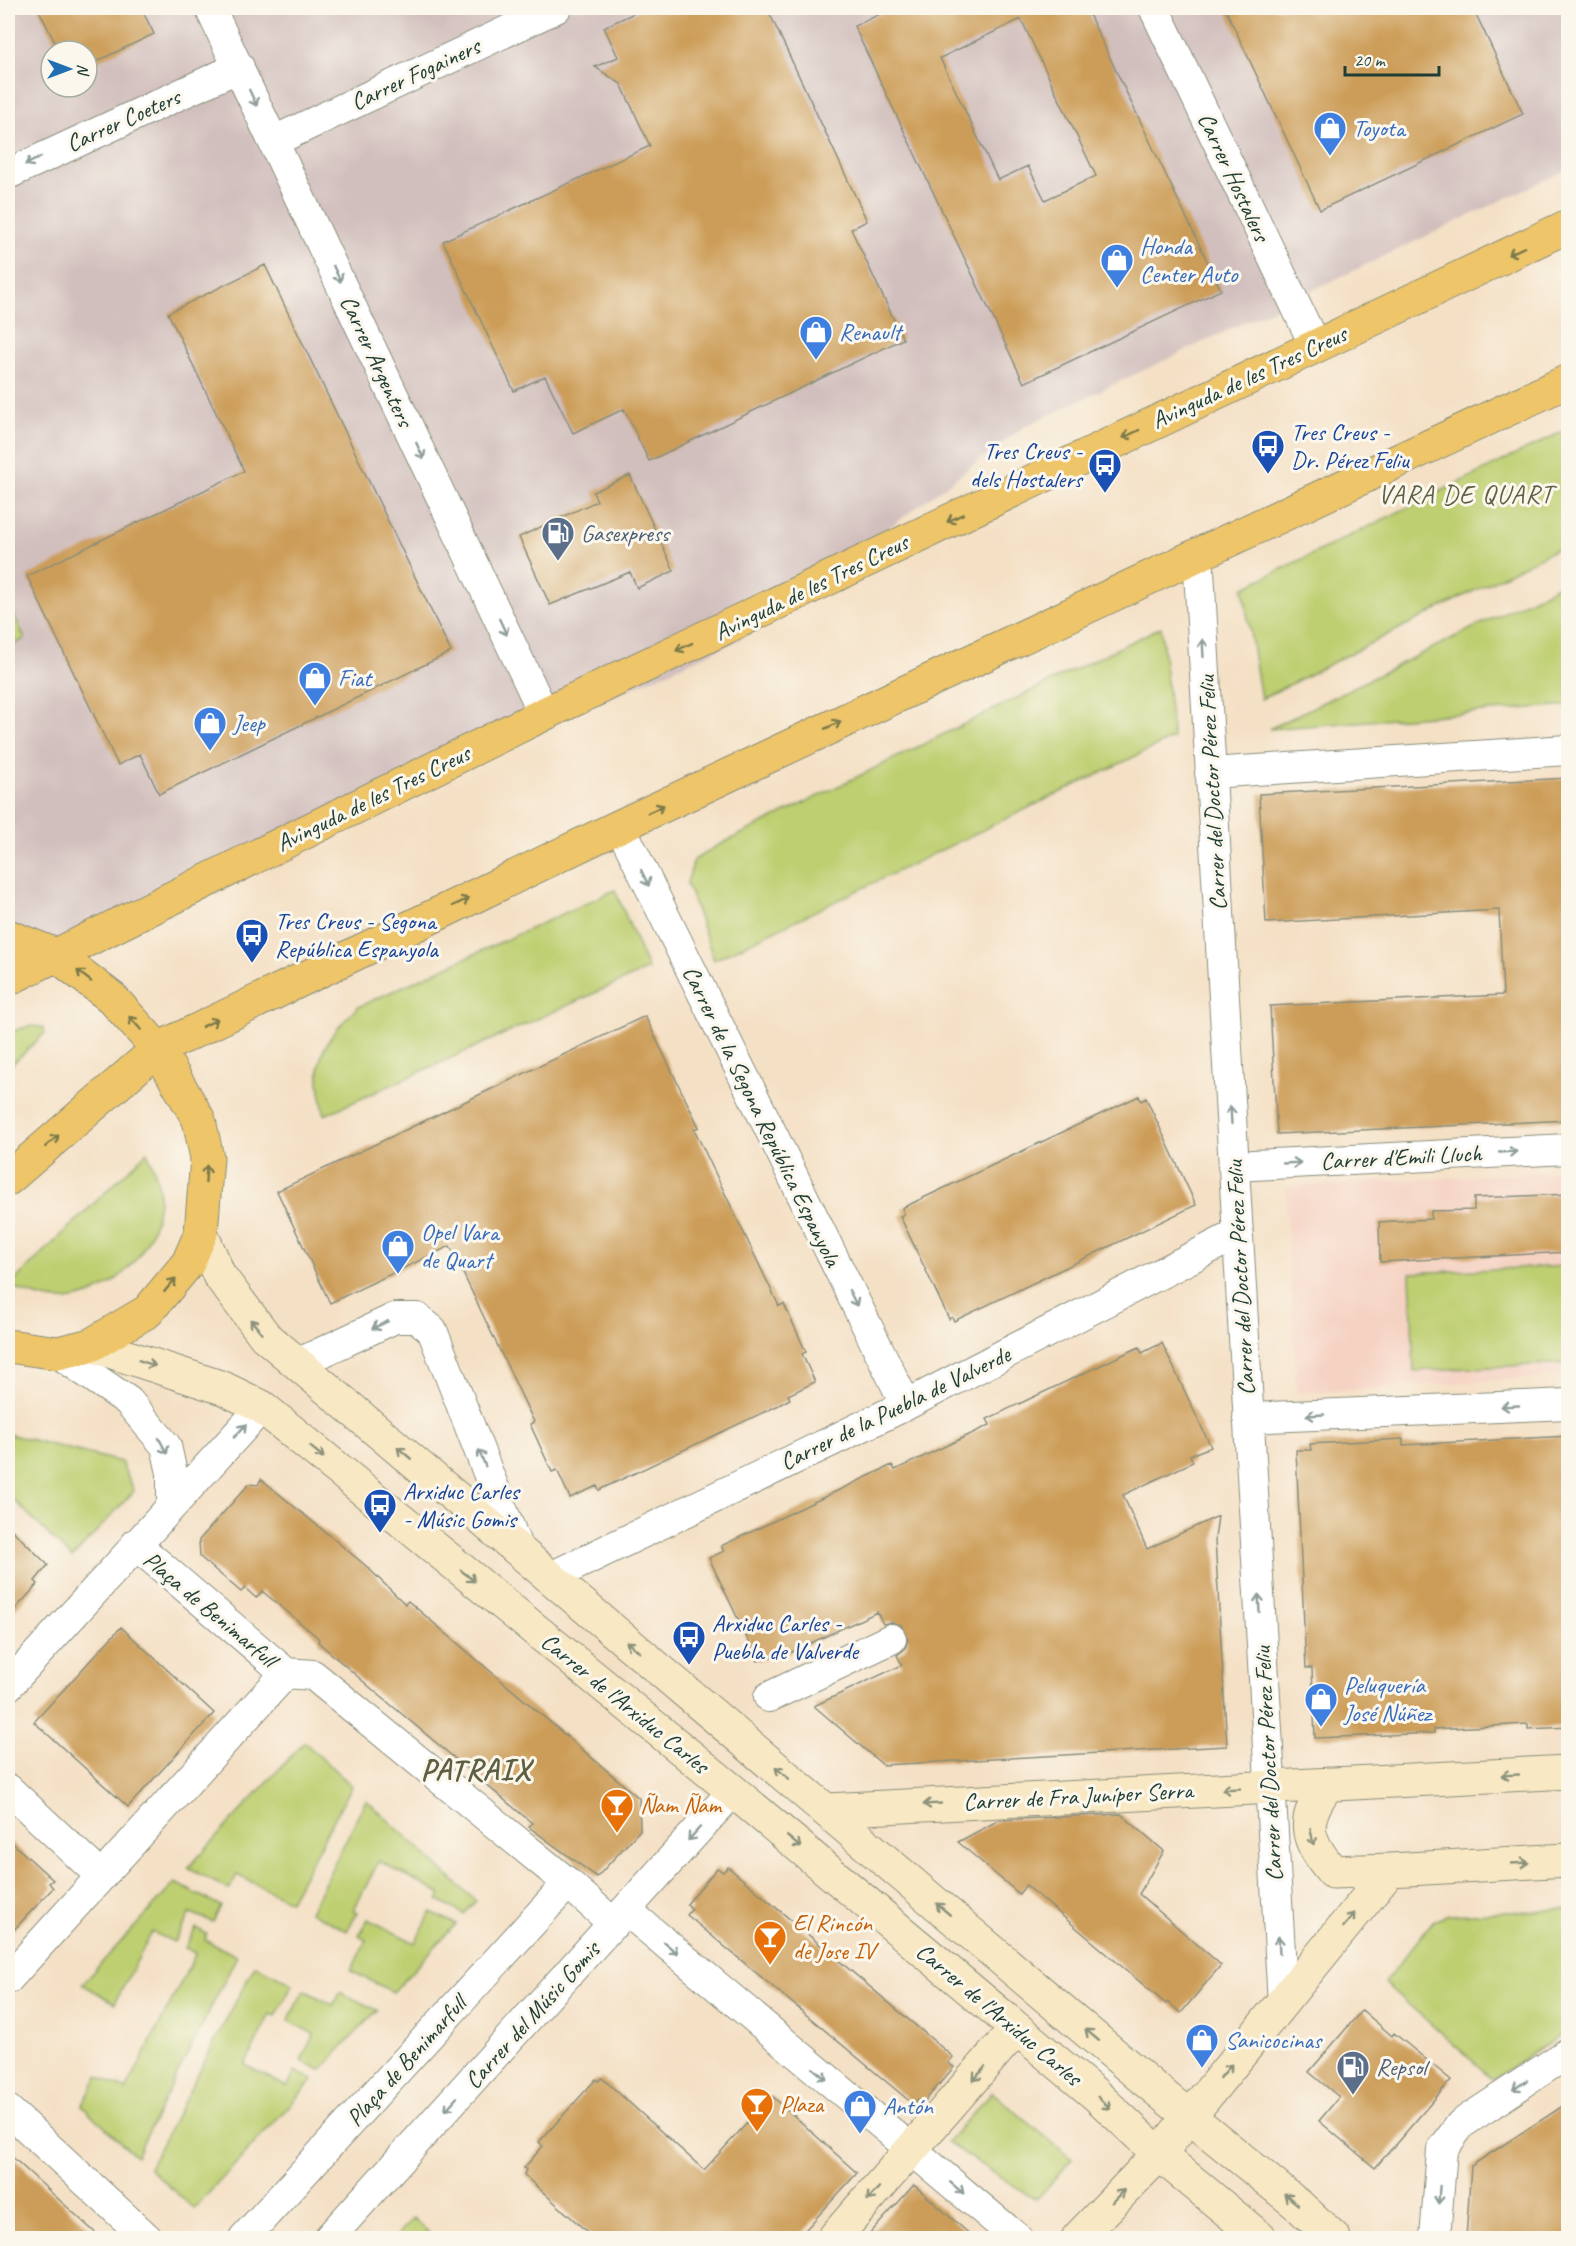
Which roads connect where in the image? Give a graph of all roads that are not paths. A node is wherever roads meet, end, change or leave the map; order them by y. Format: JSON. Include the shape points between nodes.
{"nodes":[{"id":1,"x":210,"y":8,"type":"edge"},
{"id":2,"x":556,"y":8,"type":"edge"},
{"id":3,"x":1154,"y":8,"type":"edge"},
{"id":4,"x":239,"y":67,"type":"junction"},
{"id":5,"x":274,"y":141,"type":"junction"},
{"id":6,"x":8,"y":174,"type":"edge"},
{"id":7,"x":1569,"y":226,"type":"edge"},
{"id":8,"x":1315,"y":346,"type":"junction"},
{"id":9,"x":1569,"y":381,"type":"edge"},
{"id":10,"x":1198,"y":554,"type":"junction"},
{"id":11,"x":544,"y":714,"type":"junction"},
{"id":12,"x":1569,"y":750,"type":"edge"},
{"id":13,"x":1210,"y":773,"type":"junction"},
{"id":14,"x":620,"y":826,"type":"junction"},
{"id":15,"x":8,"y":936,"type":"edge"},
{"id":16,"x":56,"y":955,"type":"junction"},
{"id":17,"x":8,"y":979,"type":"edge"},
{"id":18,"x":158,"y":1049,"type":"junction"},
{"id":19,"x":1569,"y":1149,"type":"edge"},
{"id":20,"x":1233,"y":1166,"type":"junction"},
{"id":21,"x":8,"y":1179,"type":"edge"},
{"id":22,"x":201,"y":1233,"type":"junction"},
{"id":23,"x":1237,"y":1234,"type":"junction"},
{"id":24,"x":8,"y":1346,"type":"edge"},
{"id":25,"x":91,"y":1346,"type":"junction"},
{"id":26,"x":58,"y":1353,"type":"junction"},
{"id":27,"x":299,"y":1364,"type":"junction"},
{"id":28,"x":1569,"y":1404,"type":"edge"},
{"id":29,"x":906,"y":1405,"type":"junction"},
{"id":30,"x":262,"y":1407,"type":"junction"},
{"id":31,"x":1248,"y":1418,"type":"junction"},
{"id":32,"x":172,"y":1505,"type":"junction"},
{"id":33,"x":135,"y":1544,"type":"junction"},
{"id":34,"x":519,"y":1551,"type":"junction"},
{"id":35,"x":549,"y":1578,"type":"junction"},
{"id":36,"x":891,"y":1639,"type":"dead end"},
{"id":37,"x":286,"y":1673,"type":"junction"},
{"id":38,"x":8,"y":1686,"type":"edge"},
{"id":39,"x":769,"y":1697,"type":"dead end"},
{"id":40,"x":1569,"y":1772,"type":"edge"},
{"id":41,"x":1328,"y":1784,"type":"junction"},
{"id":42,"x":1270,"y":1787,"type":"junction"},
{"id":43,"x":8,"y":1789,"type":"edge"},
{"id":44,"x":734,"y":1791,"type":"junction"},
{"id":45,"x":827,"y":1810,"type":"junction"},
{"id":46,"x":1569,"y":1860,"type":"edge"},
{"id":47,"x":1390,"y":1870,"type":"junction"},
{"id":48,"x":101,"y":1876,"type":"junction"},
{"id":49,"x":568,"y":1883,"type":"junction"},
{"id":50,"x":620,"y":1917,"type":"junction"},
{"id":51,"x":8,"y":1979,"type":"edge"},
{"id":52,"x":1282,"y":2003,"type":"junction"},
{"id":53,"x":1016,"y":2029,"type":"junction"},
{"id":54,"x":1569,"y":2053,"type":"edge"},
{"id":55,"x":8,"y":2110,"type":"edge"},
{"id":56,"x":1189,"y":2116,"type":"junction"},
{"id":57,"x":912,"y":2150,"type":"junction"},
{"id":58,"x":1159,"y":2154,"type":"junction"},
{"id":59,"x":147,"y":2238,"type":"edge"},
{"id":60,"x":244,"y":2238,"type":"edge"},
{"id":61,"x":329,"y":2238,"type":"edge"},
{"id":62,"x":834,"y":2238,"type":"edge"},
{"id":63,"x":1017,"y":2238,"type":"edge"},
{"id":64,"x":1078,"y":2238,"type":"edge"},
{"id":65,"x":1260,"y":2238,"type":"edge"},
{"id":66,"x":1334,"y":2238,"type":"edge"},
{"id":67,"x":1435,"y":2238,"type":"edge"}],
"edges":[{"from":1,"to":4,"type":"street","name":"Carrer Argenters"},
{"from":2,"to":5,"type":"street","name":"Carrer Fogainers"},
{"from":3,"to":8,"type":"street","name":"Carrer Hostalers"},
{"from":4,"to":5,"type":"street","name":"Carrer Argenters","one_way":true},
{"from":4,"to":6,"type":"street","name":"Carrer Coeters","one_way":true},
{"from":5,"to":11,"type":"street","name":"Carrer Argenters","one_way":true},
{"from":7,"to":8,"type":"main road","name":"Avinguda de les Tres Creus","one_way":true},
{"from":8,"to":11,"type":"main road","name":"Avinguda de les Tres Creus","one_way":true},
{"from":9,"to":10,"type":"main road"},
{"from":13,"to":10,"type":"street","name":"Carrer del Doctor Pérez Feliu","one_way":true},
{"from":14,"to":10,"type":"main road","one_way":true},
{"from":11,"to":16,"type":"main road","name":"Avinguda de les Tres Creus"},
{"from":12,"to":13,"type":"street"},
{"from":20,"to":13,"type":"street","name":"Carrer del Doctor Pérez Feliu","one_way":true},
{"from":18,"to":14,"type":"main road","one_way":true},
{"from":14,"to":29,"type":"street","name":"Carrer de la Segona República Espanyola","one_way":true},
{"from":15,"to":16,"type":"main road"},
{"from":16,"to":17,"type":"main road","name":"Avinguda de les Tres Creus"},
{"from":18,"to":16,"type":"main road","one_way":true,"via":[[112,998]]},
{"from":21,"to":18,"type":"main road","one_way":true},
{"from":22,"to":18,"type":"main road","one_way":true,"via":[[207,1158],[199,1120]]},
{"from":20,"to":19,"type":"street","name":"Carrer d'Emili Lluch","one_way":true},
{"from":20,"to":23,"type":"street","name":"Carrer del Doctor Pérez Feliu"},
{"from":25,"to":22,"type":"main road","one_way":true,"via":[[147,1311],[188,1263]]},
{"from":27,"to":22,"type":"main road","name":"Carrer de l'Arxiduc Carles","one_way":true,"via":[[265,1336],[242,1310],[219,1275]]},
{"from":23,"to":29,"type":"street","name":"Carrer de la Puebla de Valverde"},
{"from":23,"to":31,"type":"street","name":"Carrer del Doctor Pérez Feliu"},
{"from":24,"to":26,"type":"main road"},
{"from":25,"to":26,"type":"main road"},
{"from":25,"to":30,"type":"main road","name":"Carrer de l'Arxiduc Carles","one_way":true,"via":[[223,1388]]},
{"from":26,"to":32,"type":"street","one_way":true,"via":[[128,1401],[166,1446],[172,1473]]},
{"from":34,"to":27,"type":"main road","name":"Carrer de l'Arxiduc Carles","one_way":true},
{"from":34,"to":27,"type":"street","name":"Carrer de l'Arxiduc Carles","one_way":true,"via":[[432,1330],[417,1318],[395,1318]]},
{"from":28,"to":31,"type":"street","one_way":true},
{"from":29,"to":35,"type":"street","name":"Carrer de la Puebla de Valverde"},
{"from":32,"to":30,"type":"street","one_way":true},
{"from":30,"to":44,"type":"main road","name":"Carrer de l'Arxiduc Carles","one_way":true},
{"from":42,"to":31,"type":"street","name":"Carrer del Doctor Pérez Feliu","one_way":true},
{"from":32,"to":33,"type":"street"},
{"from":33,"to":37,"type":"street","name":"Plaça de Benimarfull"},
{"from":33,"to":38,"type":"street"},
{"from":34,"to":35,"type":"main road","name":"Carrer de l'Arxiduc Carles"},
{"from":45,"to":35,"type":"main road","name":"Carrer de l'Arxiduc Carles","one_way":true},
{"from":36,"to":39,"type":"street"},
{"from":37,"to":48,"type":"street","name":"Plaça de Benimarfull"},
{"from":37,"to":49,"type":"street","name":"Plaça de Benimarfull","via":[[313,1675]]},
{"from":40,"to":41,"type":"main road","name":"Carrer de Fra Juníper Serra","one_way":true},
{"from":41,"to":42,"type":"main road","name":"Carrer de Fra Juníper Serra"},
{"from":41,"to":47,"type":"main road","one_way":true,"via":[[1313,1805],[1309,1825],[1314,1850],[1333,1872]]},
{"from":42,"to":45,"type":"main road","name":"Carrer de Fra Juníper Serra","one_way":true},
{"from":52,"to":42,"type":"street","name":"Carrer del Doctor Pérez Feliu","one_way":true},
{"from":43,"to":48,"type":"street"},
{"from":44,"to":50,"type":"street","name":"Carrer del Músic Gomis","one_way":true},
{"from":44,"to":53,"type":"main road","name":"Carrer de l'Arxiduc Carles","one_way":true},
{"from":56,"to":45,"type":"main road","name":"Carrer de l'Arxiduc Carles","one_way":true},
{"from":47,"to":46,"type":"main road","one_way":true},
{"from":52,"to":47,"type":"main road","one_way":true},
{"from":48,"to":51,"type":"street","name":"Plaça de Benimarfull"},
{"from":49,"to":50,"type":"street","name":"Plaça de Benimarfull"},
{"from":49,"to":60,"type":"street","name":"Plaça de Benimarfull"},
{"from":50,"to":57,"type":"street","name":"Plaça de Benimarfull","one_way":true},
{"from":50,"to":61,"type":"street","name":"Carrer del Músic Gomis","one_way":true},
{"from":56,"to":52,"type":"main road","one_way":true},
{"from":53,"to":57,"type":"main road","one_way":true},
{"from":53,"to":58,"type":"main road","name":"Carrer de l'Arxiduc Carles","one_way":true,"via":[[1095,2094]]},
{"from":54,"to":67,"type":"street","one_way":true,"via":[[1461,2124],[1442,2150]]},
{"from":55,"to":59,"type":"street"},
{"from":56,"to":58,"type":"main road"},
{"from":66,"to":56,"type":"main road","name":"Carrer de l'Arxiduc Carles","one_way":true},
{"from":57,"to":62,"type":"main road","one_way":true},
{"from":57,"to":63,"type":"street","name":"Plaça de Benimarfull","one_way":true},
{"from":64,"to":58,"type":"main road","one_way":true},
{"from":58,"to":65,"type":"main road","name":"Carrer de l'Arxiduc Carles"}]}
